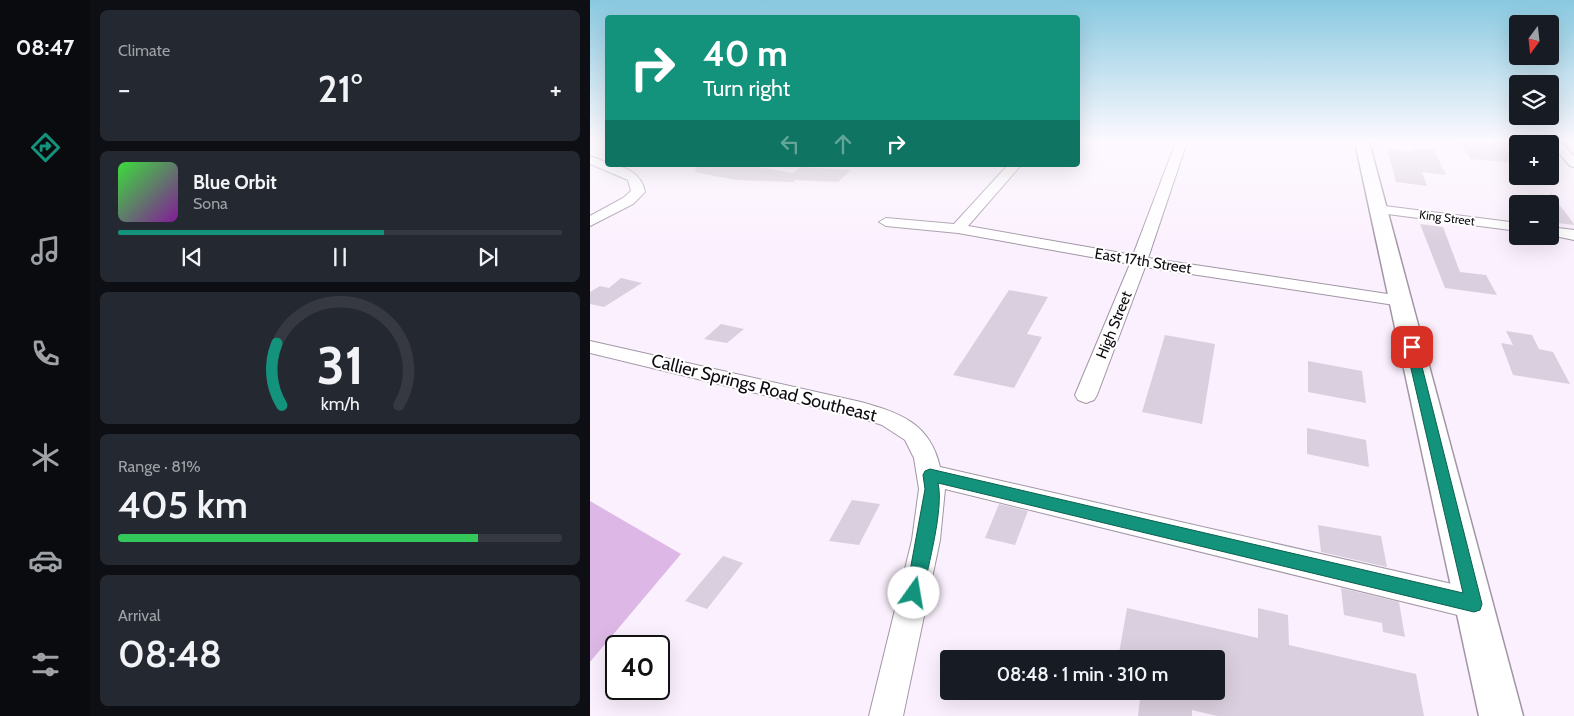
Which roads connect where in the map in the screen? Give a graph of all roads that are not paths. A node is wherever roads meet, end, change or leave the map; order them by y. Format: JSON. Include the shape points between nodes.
{"nodes":[{"id":1,"x":629,"y":175,"type":"edge"},
{"id":2,"x":1006,"y":175,"type":"edge"},
{"id":3,"x":1170,"y":175,"type":"edge"},
{"id":4,"x":1369,"y":175,"type":"edge"},
{"id":5,"x":1377,"y":209,"type":"junction"},
{"id":6,"x":590,"y":222,"type":"edge"},
{"id":7,"x":886,"y":222,"type":"dead end"},
{"id":8,"x":1509,"y":226,"type":"edge"},
{"id":9,"x":958,"y":229,"type":"junction"},
{"id":10,"x":1559,"y":232,"type":"edge"},
{"id":11,"x":1574,"y":235,"type":"edge"},
{"id":12,"x":1139,"y":261,"type":"junction"},
{"id":13,"x":1401,"y":301,"type":"junction"},
{"id":14,"x":590,"y":347,"type":"edge"},
{"id":15,"x":1086,"y":395,"type":"dead end"},
{"id":16,"x":930,"y":475,"type":"junction"},
{"id":17,"x":1474,"y":604,"type":"junction"},
{"id":18,"x":886,"y":716,"type":"edge"},
{"id":19,"x":1501,"y":716,"type":"edge"}],
"edges":[{"from":1,"to":6,"type":"street","via":[[637,183],[638,192]]},
{"from":2,"to":9,"type":"street"},
{"from":3,"to":12,"type":"street","name":"High Street"},
{"from":4,"to":5,"type":"main road"},
{"from":5,"to":8,"type":"street","name":"King Street"},
{"from":5,"to":13,"type":"main road"},
{"from":7,"to":9,"type":"street","name":"East 17th Street"},
{"from":9,"to":12,"type":"street","name":"East 17th Street"},
{"from":10,"to":11,"type":"street"},
{"from":12,"to":13,"type":"street","name":"East 17th Street"},
{"from":12,"to":15,"type":"street","name":"High Street"},
{"from":13,"to":17,"type":"main road"},
{"from":14,"to":16,"type":"street","name":"Callier Springs Road Southeast","via":[[890,419],[913,434],[926,458]]},
{"from":16,"to":17,"type":"street"},
{"from":16,"to":18,"type":"street","name":"Callier Springs Road Southeast","via":[[932,489],[926,540]]},
{"from":17,"to":19,"type":"main road"}]}
